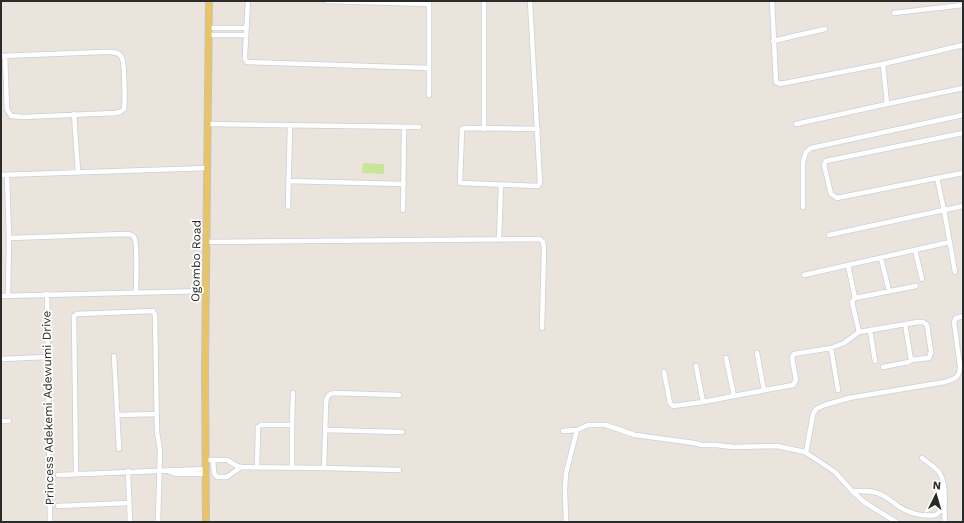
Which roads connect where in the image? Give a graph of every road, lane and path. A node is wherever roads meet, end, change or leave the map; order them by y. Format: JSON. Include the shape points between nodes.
{"nodes":[{"id":1,"x":208,"y":1,"type":"edge"},
{"id":2,"x":248,"y":1,"type":"edge"},
{"id":3,"x":326,"y":1,"type":"edge"},
{"id":4,"x":484,"y":1,"type":"edge"},
{"id":5,"x":530,"y":1,"type":"edge"},
{"id":6,"x":772,"y":1,"type":"edge"},
{"id":7,"x":429,"y":3,"type":"edge"},
{"id":8,"x":963,"y":5,"type":"edge"},
{"id":9,"x":894,"y":13,"type":"dead end"},
{"id":10,"x":246,"y":28,"type":"junction"},
{"id":11,"x":825,"y":29,"type":"dead end"},
{"id":12,"x":208,"y":32,"type":"junction"},
{"id":13,"x":246,"y":36,"type":"junction"},
{"id":14,"x":774,"y":41,"type":"junction"},
{"id":15,"x":963,"y":45,"type":"edge"},
{"id":16,"x":3,"y":56,"type":"edge"},
{"id":17,"x":883,"y":64,"type":"junction"},
{"id":18,"x":428,"y":68,"type":"junction"},
{"id":19,"x":963,"y":88,"type":"edge"},
{"id":20,"x":429,"y":95,"type":"dead end"},
{"id":21,"x":887,"y":104,"type":"junction"},
{"id":22,"x":74,"y":114,"type":"junction"},
{"id":23,"x":963,"y":115,"type":"edge"},
{"id":24,"x":208,"y":124,"type":"junction"},
{"id":25,"x":796,"y":124,"type":"dead end"},
{"id":26,"x":290,"y":126,"type":"junction"},
{"id":27,"x":404,"y":127,"type":"junction"},
{"id":28,"x":419,"y":127,"type":"dead end"},
{"id":29,"x":484,"y":128,"type":"junction"},
{"id":30,"x":538,"y":129,"type":"junction"},
{"id":31,"x":963,"y":132,"type":"edge"},
{"id":32,"x":208,"y":168,"type":"junction"},
{"id":33,"x":78,"y":172,"type":"junction"},
{"id":34,"x":963,"y":173,"type":"edge"},
{"id":35,"x":1,"y":175,"type":"edge"},
{"id":36,"x":7,"y":175,"type":"junction"},
{"id":37,"x":938,"y":178,"type":"junction"},
{"id":38,"x":288,"y":181,"type":"junction"},
{"id":39,"x":404,"y":184,"type":"junction"},
{"id":40,"x":501,"y":185,"type":"junction"},
{"id":41,"x":963,"y":206,"type":"edge"},
{"id":42,"x":288,"y":207,"type":"dead end"},
{"id":43,"x":803,"y":207,"type":"dead end"},
{"id":44,"x":403,"y":210,"type":"dead end"},
{"id":45,"x":944,"y":210,"type":"junction"},
{"id":46,"x":829,"y":235,"type":"dead end"},
{"id":47,"x":9,"y":238,"type":"junction"},
{"id":48,"x":499,"y":239,"type":"junction"},
{"id":49,"x":207,"y":242,"type":"junction"},
{"id":50,"x":950,"y":242,"type":"junction"},
{"id":51,"x":915,"y":250,"type":"junction"},
{"id":52,"x":881,"y":258,"type":"junction"},
{"id":53,"x":848,"y":265,"type":"junction"},
{"id":54,"x":955,"y":272,"type":"dead end"},
{"id":55,"x":804,"y":275,"type":"dead end"},
{"id":56,"x":922,"y":279,"type":"dead end"},
{"id":57,"x":916,"y":286,"type":"dead end"},
{"id":58,"x":207,"y":291,"type":"junction"},
{"id":59,"x":889,"y":291,"type":"junction"},
{"id":60,"x":136,"y":292,"type":"junction"},
{"id":61,"x":47,"y":294,"type":"junction"},
{"id":62,"x":1,"y":296,"type":"edge"},
{"id":63,"x":8,"y":296,"type":"junction"},
{"id":64,"x":855,"y":298,"type":"junction"},
{"id":65,"x":963,"y":316,"type":"edge"},
{"id":66,"x":905,"y":324,"type":"junction"},
{"id":67,"x":542,"y":328,"type":"dead end"},
{"id":68,"x":870,"y":331,"type":"junction"},
{"id":69,"x":858,"y":332,"type":"junction"},
{"id":70,"x":832,"y":348,"type":"junction"},
{"id":71,"x":757,"y":353,"type":"dead end"},
{"id":72,"x":114,"y":356,"type":"dead end"},
{"id":73,"x":48,"y":357,"type":"junction"},
{"id":74,"x":726,"y":358,"type":"dead end"},
{"id":75,"x":1,"y":359,"type":"edge"},
{"id":76,"x":911,"y":360,"type":"junction"},
{"id":77,"x":875,"y":361,"type":"dead end"},
{"id":78,"x":696,"y":366,"type":"dead end"},
{"id":79,"x":883,"y":367,"type":"dead end"},
{"id":80,"x":664,"y":372,"type":"dead end"},
{"id":81,"x":764,"y":390,"type":"junction"},
{"id":82,"x":838,"y":390,"type":"dead end"},
{"id":83,"x":293,"y":393,"type":"dead end"},
{"id":84,"x":399,"y":395,"type":"dead end"},
{"id":85,"x":734,"y":396,"type":"junction"},
{"id":86,"x":703,"y":402,"type":"junction"},
{"id":87,"x":156,"y":414,"type":"junction"},
{"id":88,"x":118,"y":415,"type":"junction"},
{"id":89,"x":1,"y":421,"type":"edge"},
{"id":90,"x":9,"y":421,"type":"dead end"},
{"id":91,"x":292,"y":425,"type":"junction"},
{"id":92,"x":325,"y":430,"type":"junction"},
{"id":93,"x":577,"y":430,"type":"junction"},
{"id":94,"x":563,"y":431,"type":"dead end"},
{"id":95,"x":402,"y":432,"type":"dead end"},
{"id":96,"x":119,"y":449,"type":"dead end"},
{"id":97,"x":806,"y":453,"type":"junction"},
{"id":98,"x":922,"y":458,"type":"dead end"},
{"id":99,"x":209,"y":460,"type":"junction"},
{"id":100,"x":241,"y":467,"type":"junction"},
{"id":101,"x":257,"y":467,"type":"junction"},
{"id":102,"x":292,"y":467,"type":"junction"},
{"id":103,"x":324,"y":468,"type":"junction"},
{"id":104,"x":399,"y":470,"type":"dead end"},
{"id":105,"x":160,"y":471,"type":"junction"},
{"id":106,"x":206,"y":471,"type":"junction"},
{"id":107,"x":128,"y":472,"type":"junction"},
{"id":108,"x":76,"y":473,"type":"junction"},
{"id":109,"x":58,"y":474,"type":"dead end"},
{"id":110,"x":943,"y":484,"type":"junction"},
{"id":111,"x":852,"y":491,"type":"junction"},
{"id":112,"x":129,"y":503,"type":"junction"},
{"id":113,"x":58,"y":506,"type":"dead end"},
{"id":114,"x":50,"y":522,"type":"edge"},
{"id":115,"x":130,"y":522,"type":"edge"},
{"id":116,"x":158,"y":522,"type":"edge"},
{"id":117,"x":206,"y":522,"type":"edge"},
{"id":118,"x":566,"y":522,"type":"edge"},
{"id":119,"x":896,"y":522,"type":"edge"},
{"id":120,"x":945,"y":522,"type":"edge"}],
"edges":[{"from":1,"to":12,"type":"main road","name":"Ogombo Road"},
{"from":2,"to":10,"type":"street"},
{"from":3,"to":7,"type":"street"},
{"from":4,"to":29,"type":"street"},
{"from":5,"to":30,"type":"street"},
{"from":6,"to":14,"type":"street"},
{"from":7,"to":18,"type":"street"},
{"from":8,"to":9,"type":"street"},
{"from":10,"to":12,"type":"street"},
{"from":10,"to":13,"type":"street"},
{"from":11,"to":14,"type":"street"},
{"from":12,"to":13,"type":"street"},
{"from":12,"to":24,"type":"main road","name":"Ogombo Road"},
{"from":13,"to":18,"type":"street","via":[[245,59],[248,62]]},
{"from":14,"to":17,"type":"street","via":[[776,82],[780,84]]},
{"from":15,"to":17,"type":"street"},
{"from":16,"to":22,"type":"street","via":[[7,109],[11,116]]},
{"from":16,"to":22,"type":"street","via":[[103,52],[119,54],[123,66],[123,111]]},
{"from":17,"to":21,"type":"street"},
{"from":18,"to":20,"type":"street"},
{"from":19,"to":21,"type":"street"},
{"from":21,"to":25,"type":"street"},
{"from":22,"to":33,"type":"street"},
{"from":23,"to":43,"type":"street","via":[[811,148],[806,152],[803,162]]},
{"from":24,"to":26,"type":"street"},
{"from":24,"to":32,"type":"main road","name":"Ogombo Road"},
{"from":26,"to":27,"type":"street"},
{"from":26,"to":38,"type":"street"},
{"from":27,"to":28,"type":"street"},
{"from":27,"to":39,"type":"street"},
{"from":29,"to":30,"type":"street"},
{"from":29,"to":40,"type":"street","via":[[462,129],[460,183]]},
{"from":30,"to":40,"type":"street","via":[[539,185]]},
{"from":31,"to":37,"type":"street","via":[[826,161],[824,165],[831,194],[837,198]]},
{"from":32,"to":33,"type":"street"},
{"from":32,"to":49,"type":"main road","name":"Ogombo Road"},
{"from":33,"to":36,"type":"street"},
{"from":34,"to":37,"type":"street"},
{"from":35,"to":36,"type":"street"},
{"from":36,"to":47,"type":"street"},
{"from":37,"to":45,"type":"street"},
{"from":38,"to":39,"type":"street"},
{"from":38,"to":42,"type":"street"},
{"from":39,"to":44,"type":"street"},
{"from":40,"to":48,"type":"street"},
{"from":41,"to":45,"type":"street"},
{"from":45,"to":46,"type":"street"},
{"from":45,"to":50,"type":"street"},
{"from":47,"to":60,"type":"street","via":[[125,234],[133,236],[136,241]]},
{"from":47,"to":63,"type":"street"},
{"from":48,"to":49,"type":"street"},
{"from":48,"to":67,"type":"street","via":[[538,239],[543,242]]},
{"from":49,"to":58,"type":"main road","name":"Ogombo Road"},
{"from":50,"to":51,"type":"street"},
{"from":50,"to":54,"type":"street"},
{"from":51,"to":52,"type":"street"},
{"from":51,"to":56,"type":"street"},
{"from":52,"to":53,"type":"street"},
{"from":52,"to":59,"type":"street"},
{"from":53,"to":55,"type":"street"},
{"from":53,"to":64,"type":"street"},
{"from":57,"to":59,"type":"street"},
{"from":58,"to":60,"type":"street"},
{"from":58,"to":99,"type":"main road","name":"Ogombo Road","via":[[205,370]]},
{"from":59,"to":64,"type":"street"},
{"from":60,"to":61,"type":"street"},
{"from":61,"to":63,"type":"street"},
{"from":61,"to":73,"type":"street","name":"Princess Adekemi Adewumi Drive"},
{"from":62,"to":63,"type":"street"},
{"from":64,"to":69,"type":"street","via":[[852,302]]},
{"from":65,"to":97,"type":"street","via":[[956,318],[954,322],[960,366],[958,377],[944,382],[849,398],[816,409]]},
{"from":66,"to":68,"type":"street"},
{"from":66,"to":76,"type":"street"},
{"from":66,"to":76,"type":"street","via":[[921,321],[927,325],[931,352],[928,358]]},
{"from":68,"to":69,"type":"street"},
{"from":68,"to":77,"type":"street"},
{"from":69,"to":70,"type":"street","via":[[844,343]]},
{"from":70,"to":81,"type":"street","via":[[794,354],[792,358],[796,383]]},
{"from":70,"to":82,"type":"street"},
{"from":71,"to":81,"type":"street"},
{"from":72,"to":88,"type":"street"},
{"from":73,"to":75,"type":"street"},
{"from":73,"to":114,"type":"street","name":"Princess Adekemi Adewumi Drive"},
{"from":74,"to":85,"type":"street"},
{"from":76,"to":79,"type":"street"},
{"from":78,"to":86,"type":"street"},
{"from":80,"to":86,"type":"street","via":[[672,406]]},
{"from":81,"to":85,"type":"street"},
{"from":83,"to":91,"type":"street"},
{"from":84,"to":92,"type":"street","via":[[329,394],[326,402]]},
{"from":85,"to":86,"type":"street"},
{"from":87,"to":88,"type":"street"},
{"from":87,"to":105,"type":"street"},
{"from":87,"to":108,"type":"street","via":[[155,313],[150,311],[76,315]]},
{"from":88,"to":96,"type":"street"},
{"from":89,"to":90,"type":"street"},
{"from":91,"to":101,"type":"street","via":[[259,426]]},
{"from":91,"to":102,"type":"street"},
{"from":92,"to":95,"type":"street"},
{"from":92,"to":103,"type":"street"},
{"from":93,"to":94,"type":"street"},
{"from":93,"to":97,"type":"street","via":[[588,425],[606,425],[635,435],[702,445],[777,446]]},
{"from":93,"to":118,"type":"street","via":[[566,473]]},
{"from":97,"to":111,"type":"street","via":[[836,472]]},
{"from":98,"to":110,"type":"street","via":[[939,472]]},
{"from":99,"to":100,"type":"street","via":[[227,460]]},
{"from":99,"to":100,"type":"street","via":[[217,477],[228,477]]},
{"from":99,"to":106,"type":"main road","name":"Ogombo Road"},
{"from":100,"to":101,"type":"street"},
{"from":101,"to":102,"type":"street"},
{"from":102,"to":103,"type":"street"},
{"from":103,"to":104,"type":"street"},
{"from":105,"to":106,"type":"street"},
{"from":105,"to":107,"type":"street"},
{"from":105,"to":116,"type":"street"},
{"from":106,"to":117,"type":"main road","name":"Ogombo Road"},
{"from":107,"to":108,"type":"street"},
{"from":107,"to":112,"type":"street"},
{"from":108,"to":109,"type":"street"},
{"from":110,"to":111,"type":"street","via":[[940,489],[940,511],[936,515],[926,516],[912,514],[874,492]]},
{"from":110,"to":120,"type":"street"},
{"from":111,"to":119,"type":"street","via":[[864,502]]},
{"from":112,"to":113,"type":"street"},
{"from":112,"to":115,"type":"street"}]}
